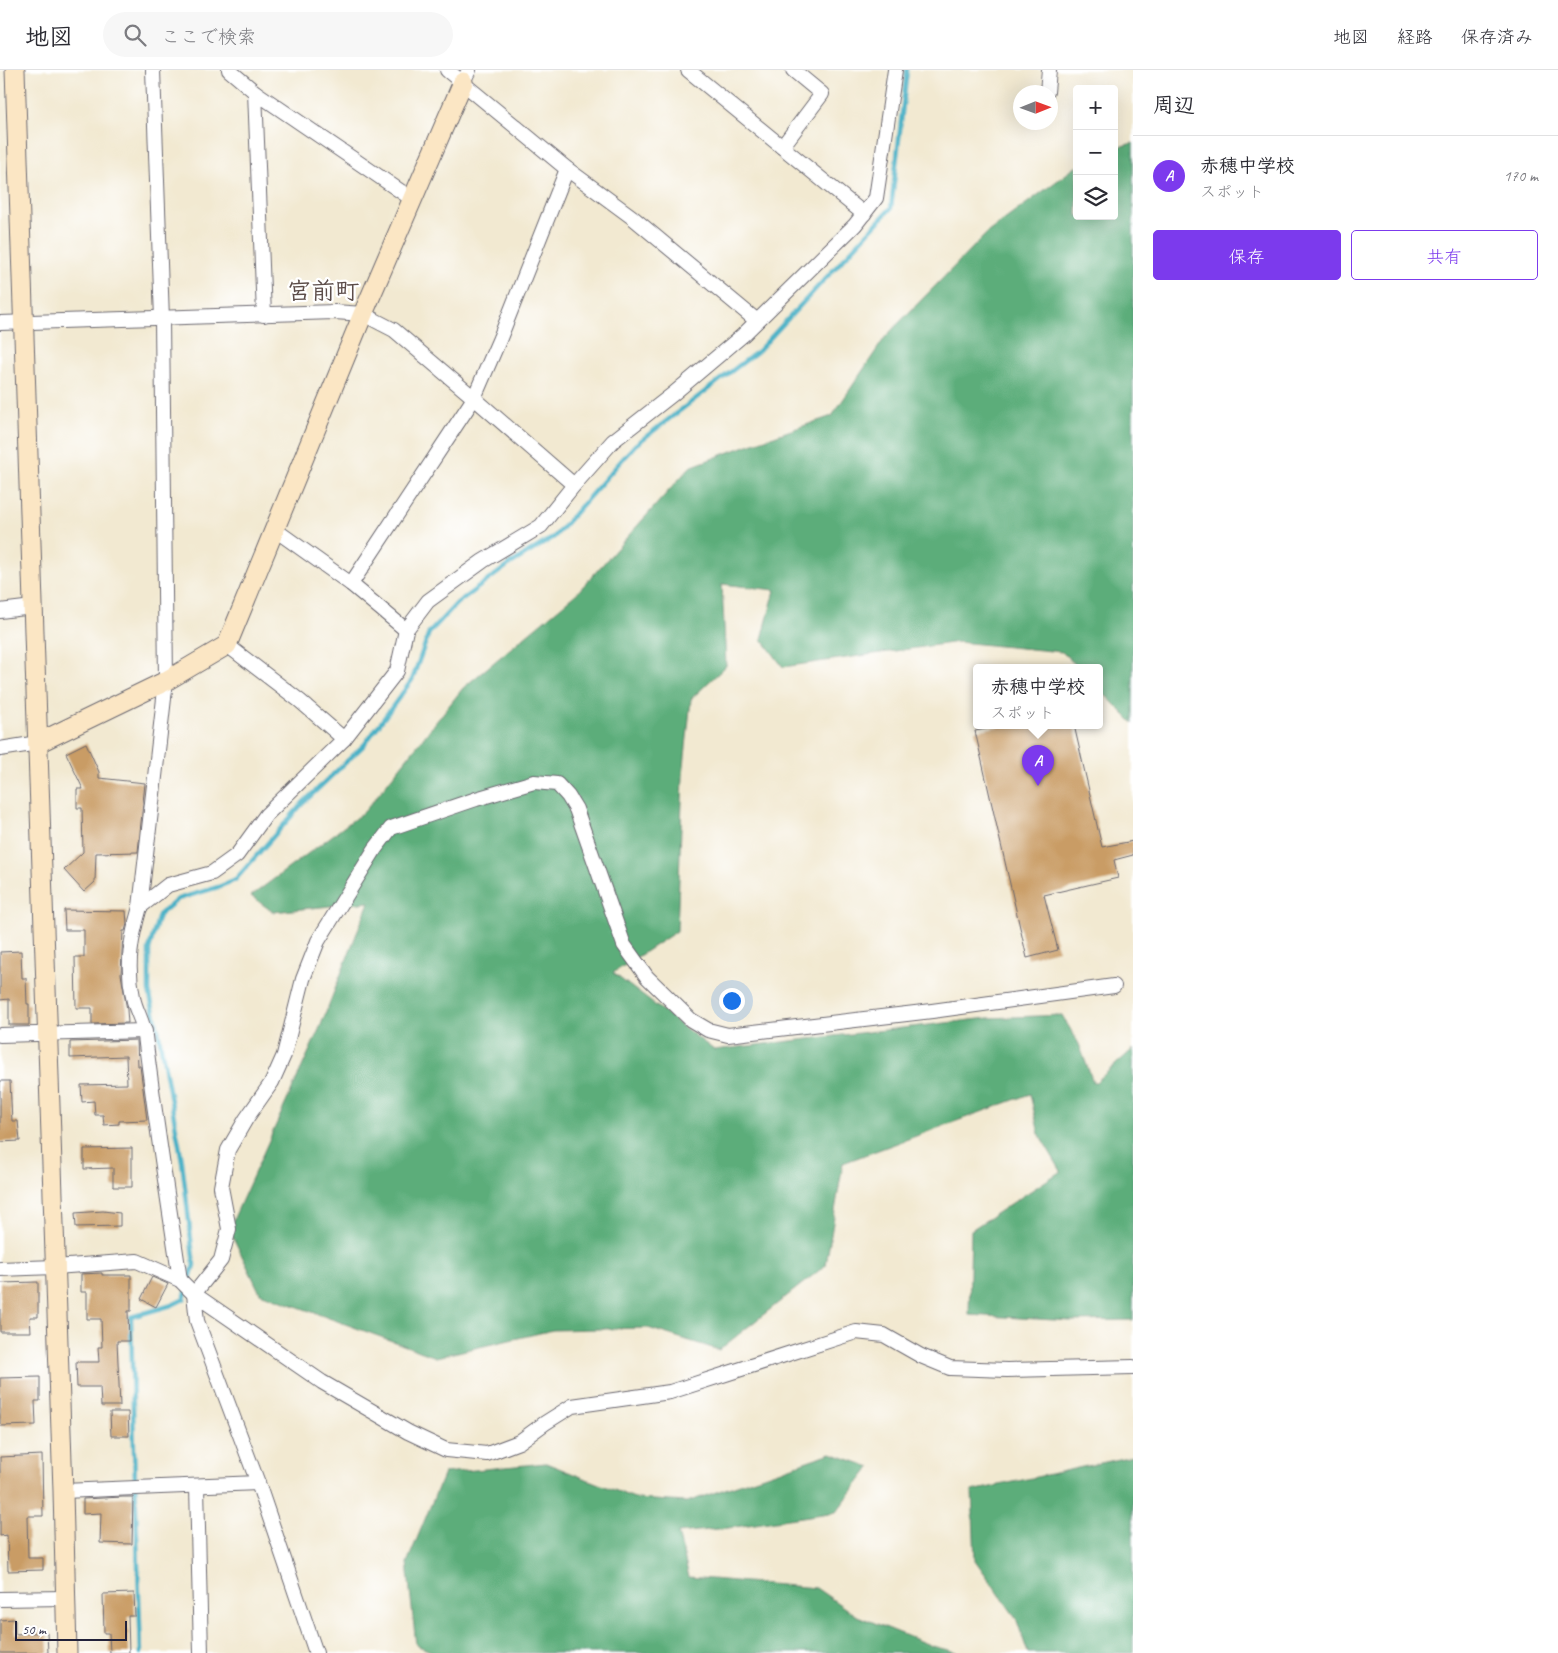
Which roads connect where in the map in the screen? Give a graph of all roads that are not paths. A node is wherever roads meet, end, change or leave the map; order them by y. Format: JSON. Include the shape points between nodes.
{"nodes":[{"id":1,"x":15,"y":70,"type":"edge"},
{"id":2,"x":153,"y":70,"type":"edge"},
{"id":3,"x":229,"y":70,"type":"edge"},
{"id":4,"x":447,"y":70,"type":"edge"},
{"id":5,"x":688,"y":70,"type":"edge"},
{"id":6,"x":793,"y":70,"type":"edge"},
{"id":7,"x":895,"y":70,"type":"edge"},
{"id":8,"x":1049,"y":70,"type":"edge"},
{"id":9,"x":466,"y":76,"type":"edge"},
{"id":10,"x":1048,"y":85,"type":"edge"},
{"id":11,"x":255,"y":92,"type":"junction"},
{"id":12,"x":782,"y":148,"type":"junction"},
{"id":13,"x":567,"y":169,"type":"junction"},
{"id":14,"x":412,"y":200,"type":"junction"},
{"id":15,"x":864,"y":214,"type":"junction"},
{"id":16,"x":363,"y":314,"type":"junction"},
{"id":17,"x":264,"y":315,"type":"junction"},
{"id":18,"x":162,"y":319,"type":"junction"},
{"id":19,"x":757,"y":321,"type":"junction"},
{"id":20,"x":22,"y":322,"type":"junction"},
{"id":21,"x":0,"y":323,"type":"edge"},
{"id":22,"x":474,"y":398,"type":"junction"},
{"id":23,"x":574,"y":485,"type":"junction"},
{"id":24,"x":274,"y":529,"type":"junction"},
{"id":25,"x":352,"y":584,"type":"junction"},
{"id":26,"x":33,"y":607,"type":"junction"},
{"id":27,"x":0,"y":612,"type":"edge"},
{"id":28,"x":406,"y":630,"type":"junction"},
{"id":29,"x":227,"y":644,"type":"junction"},
{"id":30,"x":166,"y":681,"type":"junction"},
{"id":31,"x":344,"y":738,"type":"junction"},
{"id":32,"x":38,"y":744,"type":"junction"},
{"id":33,"x":0,"y":749,"type":"edge"},
{"id":34,"x":140,"y":907,"type":"junction"},
{"id":35,"x":1114,"y":986,"type":"dead end"},
{"id":36,"x":145,"y":1031,"type":"junction"},
{"id":37,"x":47,"y":1033,"type":"junction"},
{"id":38,"x":0,"y":1035,"type":"edge"},
{"id":39,"x":55,"y":1267,"type":"junction"},
{"id":40,"x":0,"y":1269,"type":"edge"},
{"id":41,"x":180,"y":1280,"type":"junction"},
{"id":42,"x":194,"y":1294,"type":"junction"},
{"id":43,"x":1133,"y":1366,"type":"edge"},
{"id":44,"x":258,"y":1483,"type":"junction"},
{"id":45,"x":197,"y":1486,"type":"junction"},
{"id":46,"x":63,"y":1491,"type":"junction"},
{"id":47,"x":65,"y":1598,"type":"junction"},
{"id":48,"x":0,"y":1599,"type":"edge"},
{"id":49,"x":67,"y":1653,"type":"edge"},
{"id":50,"x":201,"y":1653,"type":"edge"},
{"id":51,"x":316,"y":1653,"type":"edge"}],
"edges":[{"from":1,"to":20,"type":"street"},
{"from":2,"to":18,"type":"street"},
{"from":3,"to":11,"type":"street"},
{"from":4,"to":9,"type":"street"},
{"from":5,"to":12,"type":"street"},
{"from":6,"to":12,"type":"street","via":[[822,94]]},
{"from":7,"to":15,"type":"street","via":[[876,198]]},
{"from":8,"to":10,"type":"street"},
{"from":9,"to":13,"type":"street"},
{"from":9,"to":14,"type":"street"},
{"from":11,"to":14,"type":"street"},
{"from":11,"to":17,"type":"street"},
{"from":12,"to":15,"type":"street"},
{"from":13,"to":19,"type":"street","via":[[632,217]]},
{"from":13,"to":22,"type":"street"},
{"from":14,"to":16,"type":"street"},
{"from":15,"to":19,"type":"street"},
{"from":16,"to":17,"type":"street"},
{"from":16,"to":22,"type":"street","via":[[394,330]]},
{"from":16,"to":24,"type":"street"},
{"from":17,"to":18,"type":"street"},
{"from":18,"to":20,"type":"street"},
{"from":18,"to":30,"type":"street"},
{"from":19,"to":23,"type":"street","via":[[613,441]]},
{"from":20,"to":21,"type":"street"},
{"from":20,"to":26,"type":"street"},
{"from":22,"to":23,"type":"street"},
{"from":22,"to":25,"type":"street"},
{"from":23,"to":28,"type":"street","via":[[541,526],[483,561],[428,601]]},
{"from":24,"to":25,"type":"street"},
{"from":24,"to":29,"type":"street"},
{"from":25,"to":28,"type":"street"},
{"from":26,"to":27,"type":"street"},
{"from":26,"to":32,"type":"street"},
{"from":28,"to":31,"type":"street","via":[[397,671]]},
{"from":29,"to":30,"type":"street"},
{"from":29,"to":31,"type":"street"},
{"from":30,"to":32,"type":"street"},
{"from":30,"to":34,"type":"street"},
{"from":31,"to":34,"type":"street","via":[[266,815],[237,855],[212,873],[168,885]]},
{"from":32,"to":33,"type":"street"},
{"from":32,"to":37,"type":"street"},
{"from":34,"to":36,"type":"street","via":[[132,936],[129,966],[133,998]]},
{"from":35,"to":42,"type":"street","via":[[728,1035],[708,1030],[691,1020],[647,977],[624,945],[576,809],[557,784],[534,782],[476,799],[391,828],[318,941],[303,979],[284,1055],[272,1082],[228,1150],[221,1188],[229,1229],[221,1260]]},
{"from":36,"to":37,"type":"street"},
{"from":36,"to":41,"type":"street"},
{"from":37,"to":38,"type":"street"},
{"from":37,"to":39,"type":"street"},
{"from":39,"to":40,"type":"street"},
{"from":39,"to":41,"type":"street","via":[[137,1261]]},
{"from":39,"to":46,"type":"street"},
{"from":41,"to":42,"type":"street"},
{"from":42,"to":43,"type":"street","via":[[322,1382],[408,1432],[446,1450],[487,1454],[519,1442],[572,1406],[670,1392],[856,1332],[884,1335],[950,1368],[1007,1370]]},
{"from":42,"to":44,"type":"street","via":[[197,1321]]},
{"from":44,"to":45,"type":"street"},
{"from":44,"to":51,"type":"street"},
{"from":45,"to":46,"type":"street"},
{"from":45,"to":50,"type":"street"},
{"from":46,"to":47,"type":"street"},
{"from":47,"to":48,"type":"street"},
{"from":47,"to":49,"type":"street"}]}
